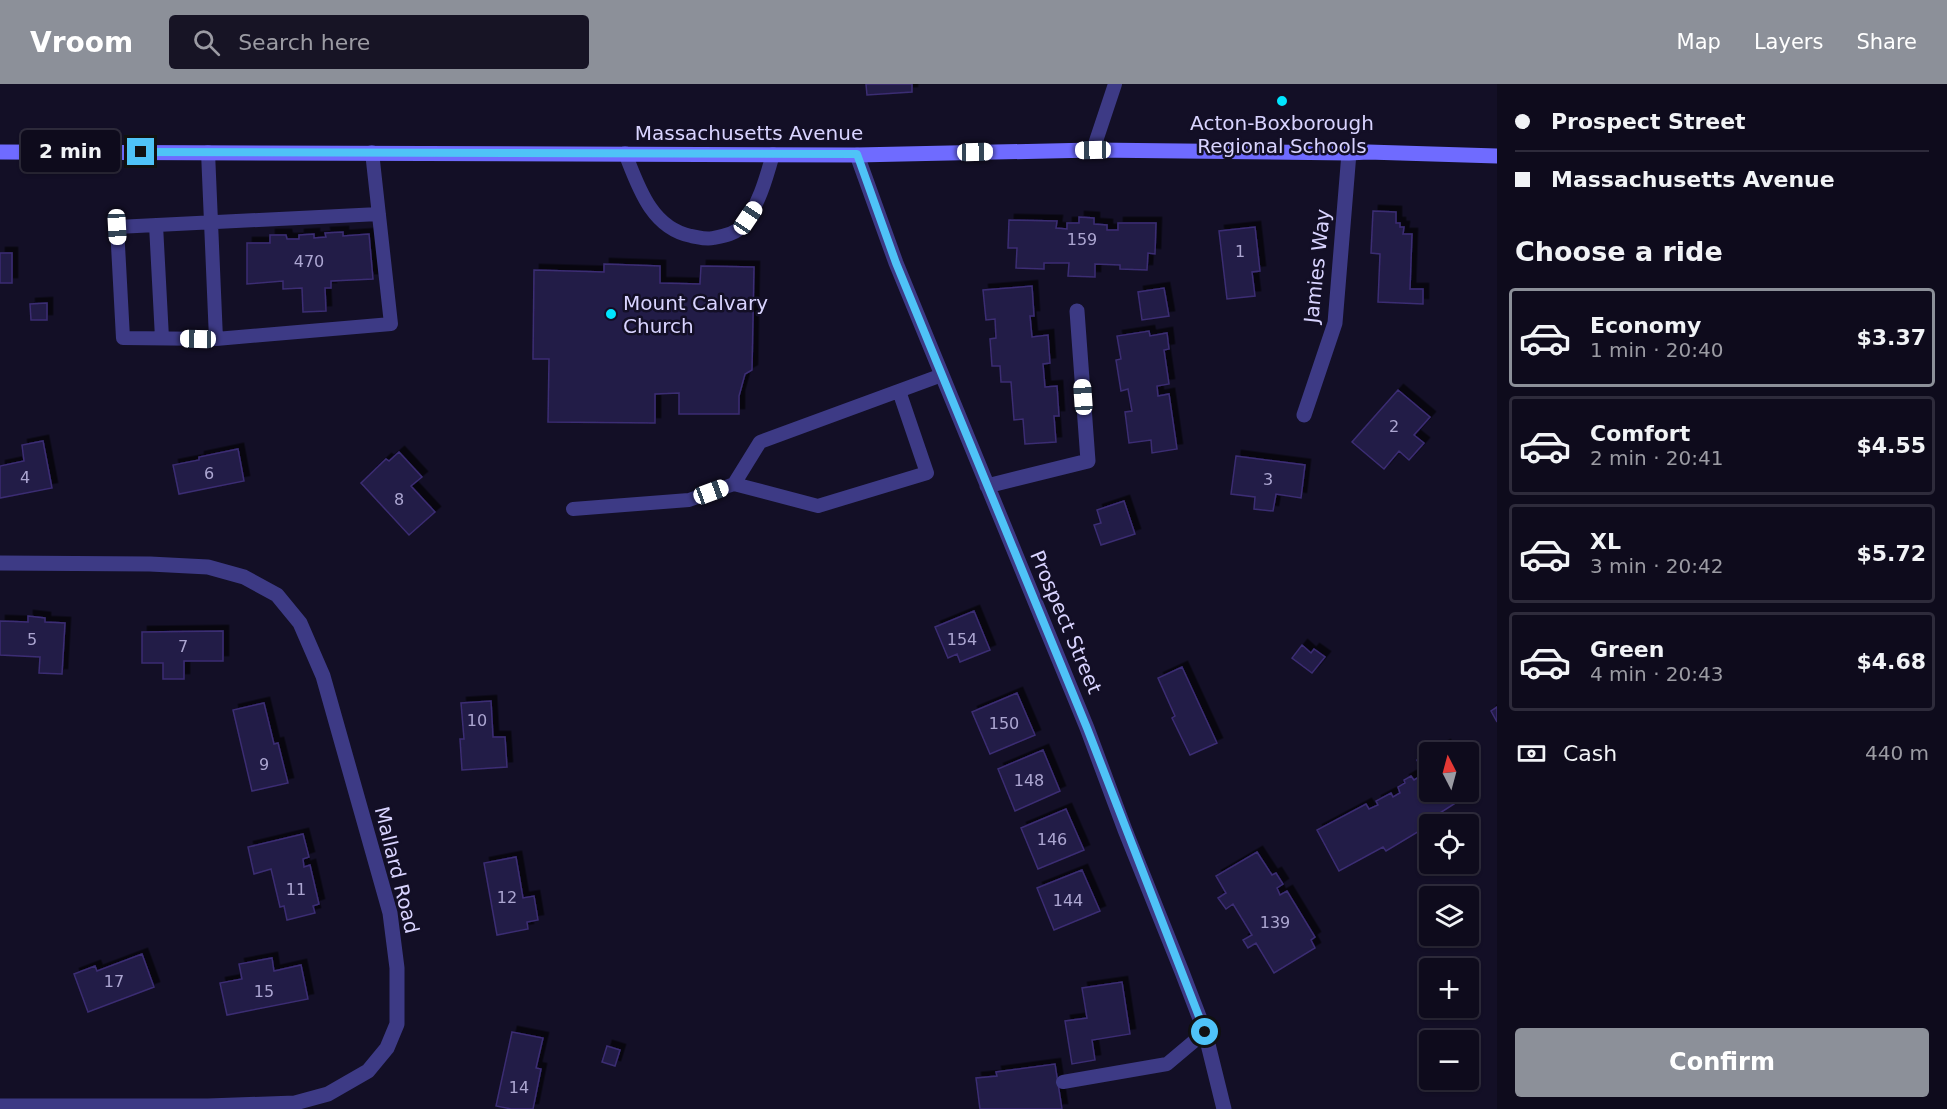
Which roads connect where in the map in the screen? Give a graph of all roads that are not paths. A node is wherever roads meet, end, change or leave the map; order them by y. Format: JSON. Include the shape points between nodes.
{"nodes":[{"id":1,"x":1115,"y":84,"type":"edge"},
{"id":2,"x":1093,"y":150,"type":"junction"},
{"id":3,"x":0,"y":152,"type":"edge"},
{"id":4,"x":208,"y":152,"type":"junction"},
{"id":5,"x":372,"y":152,"type":"junction"},
{"id":6,"x":625,"y":153,"type":"junction"},
{"id":7,"x":1349,"y":153,"type":"junction"},
{"id":8,"x":773,"y":154,"type":"junction"},
{"id":9,"x":857,"y":154,"type":"junction"},
{"id":10,"x":1497,"y":156,"type":"edge"},
{"id":11,"x":379,"y":214,"type":"junction"},
{"id":12,"x":211,"y":223,"type":"junction"},
{"id":13,"x":156,"y":225,"type":"junction"},
{"id":14,"x":1077,"y":311,"type":"dead end"},
{"id":15,"x":162,"y":338,"type":"junction"},
{"id":16,"x":216,"y":339,"type":"junction"},
{"id":17,"x":942,"y":375,"type":"junction"},
{"id":18,"x":899,"y":391,"type":"junction"},
{"id":19,"x":1304,"y":415,"type":"dead end"},
{"id":20,"x":734,"y":484,"type":"junction"},
{"id":21,"x":987,"y":486,"type":"junction"},
{"id":22,"x":573,"y":509,"type":"dead end"},
{"id":23,"x":0,"y":563,"type":"edge"},
{"id":24,"x":1205,"y":1032,"type":"junction"},
{"id":25,"x":1063,"y":1082,"type":"dead end"},
{"id":26,"x":0,"y":1106,"type":"edge"},
{"id":27,"x":1224,"y":1109,"type":"edge"}],
"edges":[{"from":1,"to":2,"type":"lane"},
{"from":2,"to":7,"type":"main road","name":"Massachusetts Avenue"},
{"from":2,"to":9,"type":"main road","name":"Massachusetts Avenue"},
{"from":3,"to":4,"type":"main road","name":"Massachusetts Avenue"},
{"from":4,"to":5,"type":"main road","name":"Massachusetts Avenue"},
{"from":4,"to":12,"type":"lane"},
{"from":5,"to":6,"type":"main road","name":"Massachusetts Avenue"},
{"from":5,"to":11,"type":"lane"},
{"from":6,"to":8,"type":"main road","name":"Massachusetts Avenue"},
{"from":6,"to":8,"type":"lane","via":[[647,205],[664,223],[684,234],[708,239],[727,236],[741,228],[754,208]]},
{"from":7,"to":10,"type":"main road","name":"Massachusetts Avenue"},
{"from":7,"to":19,"type":"street","name":"Jamies Way","via":[[1335,323]]},
{"from":8,"to":9,"type":"main road","name":"Massachusetts Avenue"},
{"from":9,"to":17,"type":"street","name":"Prospect Street"},
{"from":11,"to":12,"type":"lane"},
{"from":11,"to":16,"type":"lane","via":[[391,324]]},
{"from":12,"to":13,"type":"lane"},
{"from":12,"to":16,"type":"lane"},
{"from":13,"to":15,"type":"lane"},
{"from":13,"to":15,"type":"lane","via":[[117,227],[123,338]]},
{"from":14,"to":21,"type":"street","via":[[1088,461]]},
{"from":15,"to":16,"type":"lane"},
{"from":17,"to":18,"type":"lane"},
{"from":17,"to":21,"type":"street","name":"Prospect Street"},
{"from":18,"to":20,"type":"lane","via":[[759,442]]},
{"from":18,"to":20,"type":"lane","via":[[927,473],[818,506]]},
{"from":20,"to":22,"type":"lane","via":[[689,500]]},
{"from":21,"to":24,"type":"street","name":"Prospect Street","via":[[1087,728]]},
{"from":23,"to":26,"type":"street","name":"Mallard Road","via":[[208,567],[244,577],[278,595],[300,623],[323,676],[390,912],[397,968],[397,1024],[387,1048],[368,1071],[328,1094],[295,1103]]},
{"from":24,"to":25,"type":"lane","via":[[1167,1064]]},
{"from":24,"to":27,"type":"street","name":"Prospect Street"}]}
